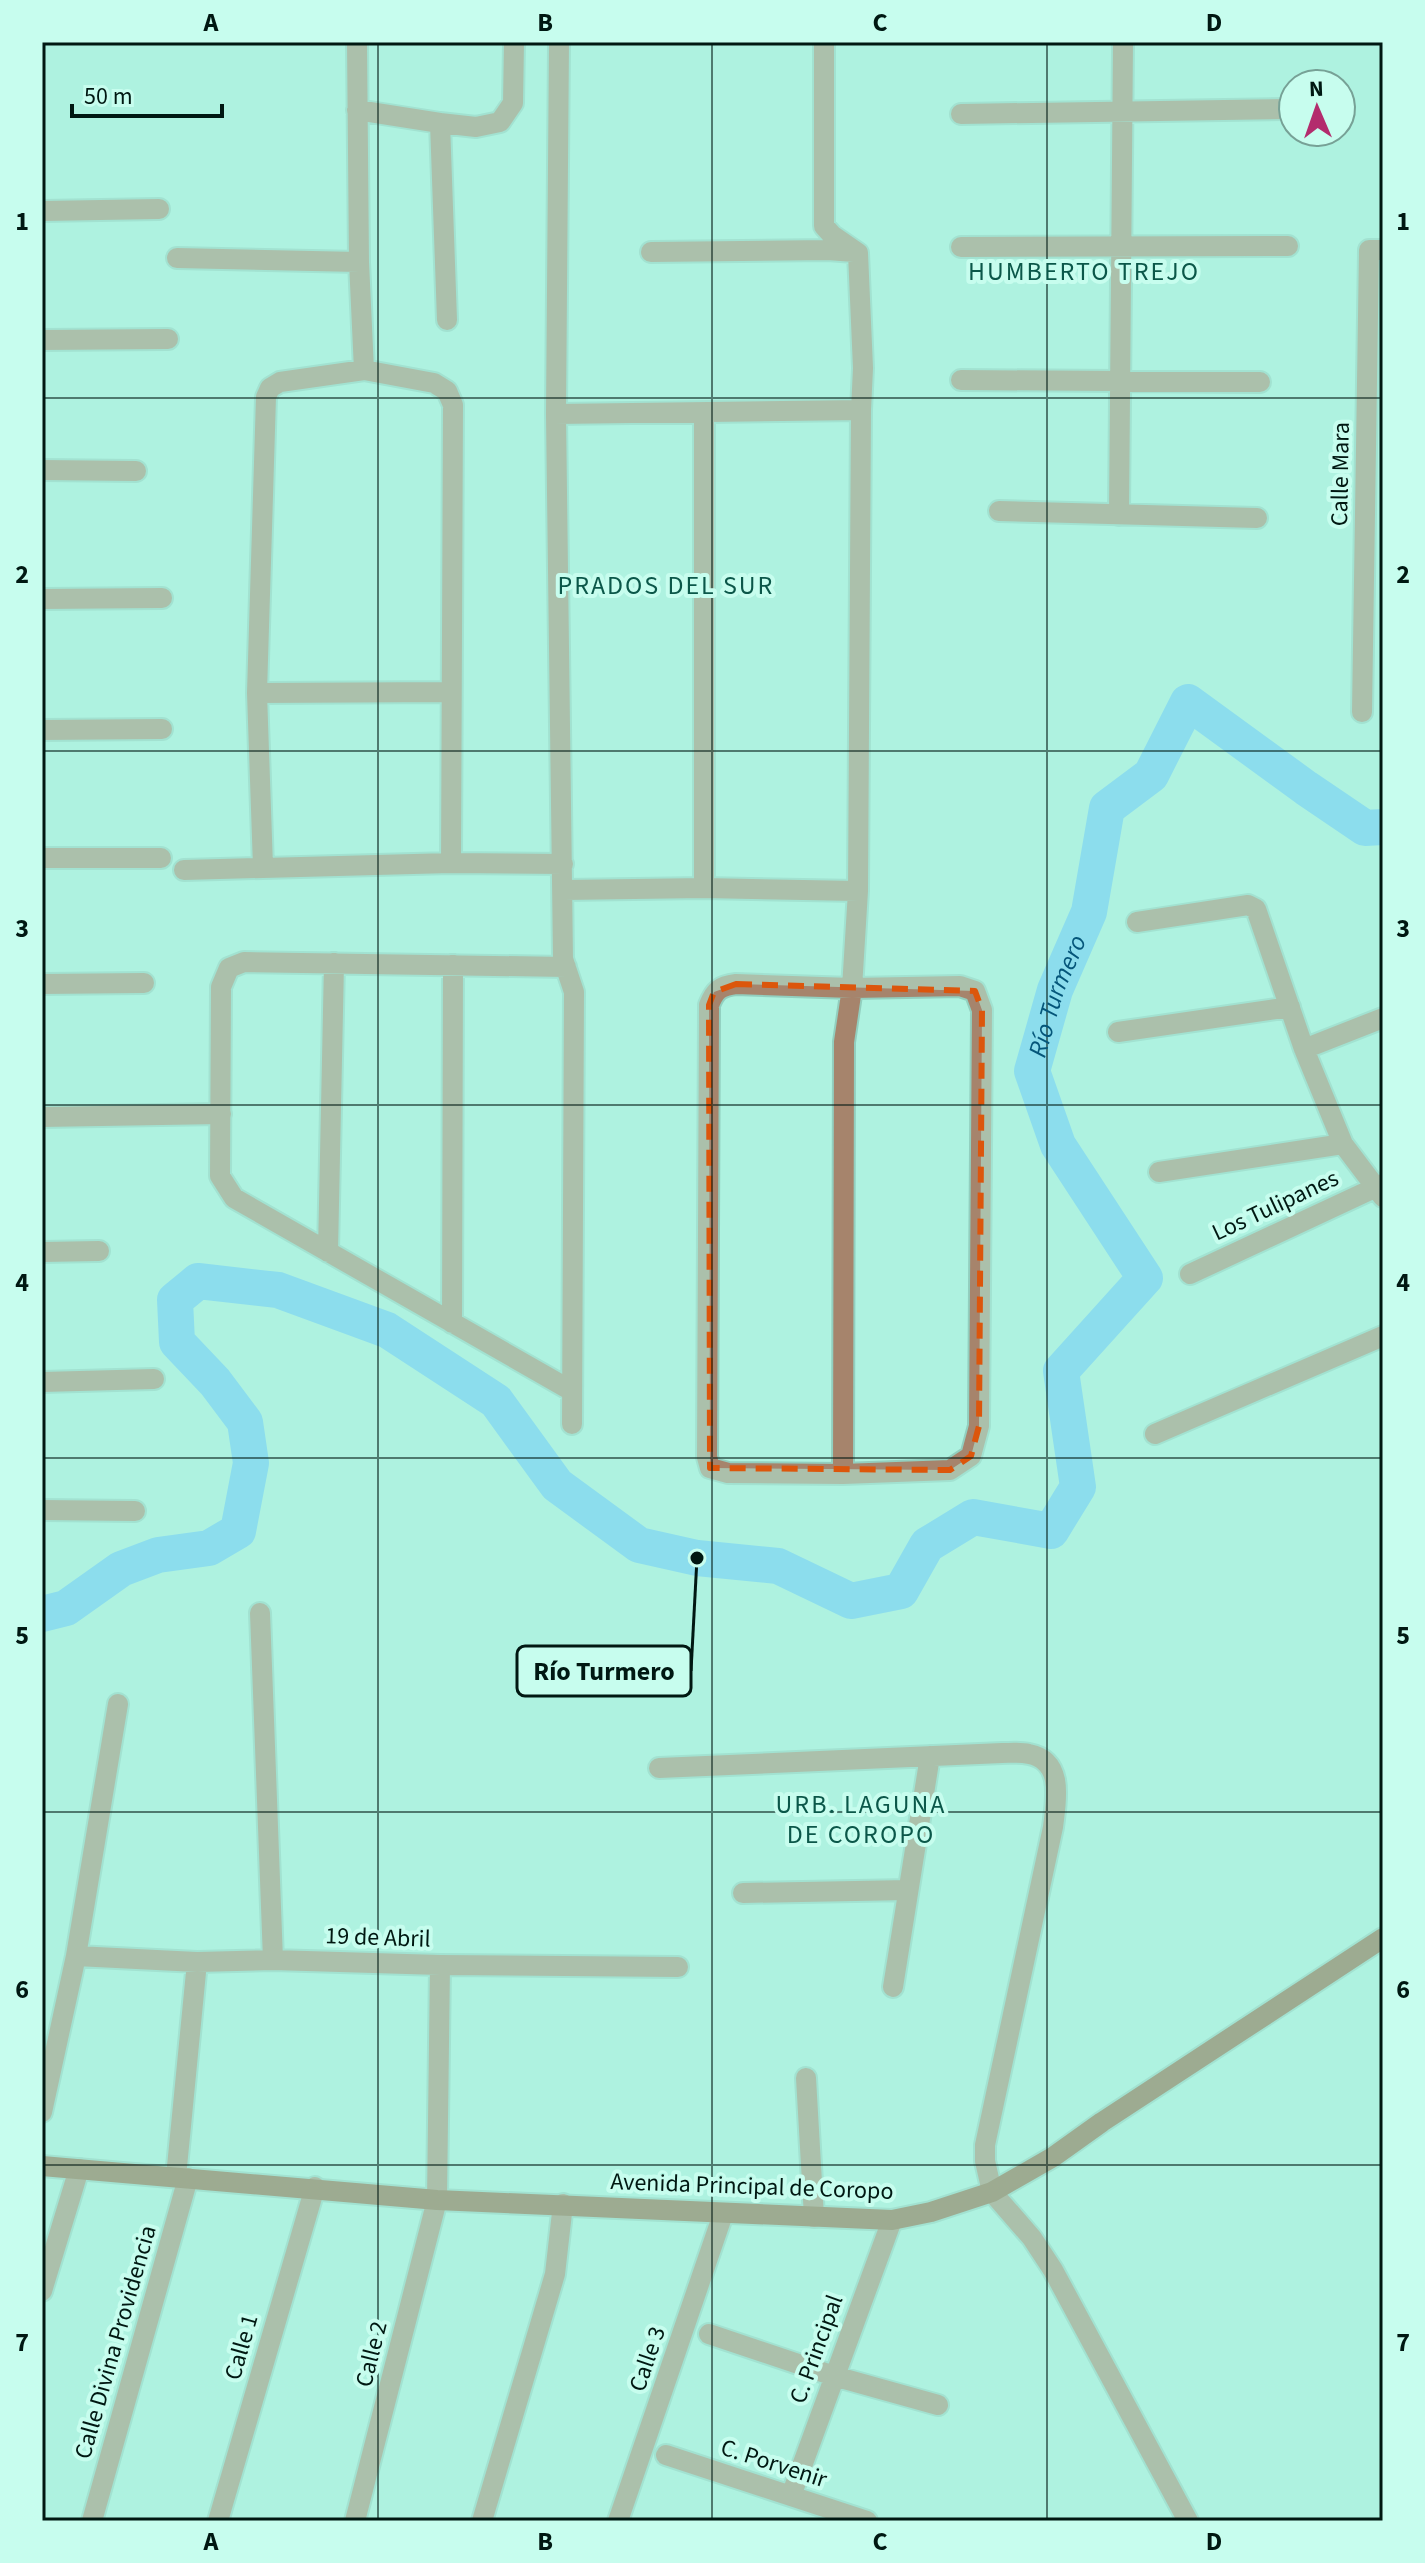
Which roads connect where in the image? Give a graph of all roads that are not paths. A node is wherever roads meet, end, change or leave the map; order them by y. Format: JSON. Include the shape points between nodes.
{"nodes":[{"id":1,"x":357,"y":42,"type":"edge"},
{"id":2,"x":514,"y":42,"type":"edge"},
{"id":3,"x":559,"y":42,"type":"edge"},
{"id":4,"x":824,"y":42,"type":"edge"},
{"id":5,"x":1123,"y":42,"type":"edge"},
{"id":6,"x":1277,"y":109,"type":"edge"},
{"id":7,"x":357,"y":110,"type":"junction"},
{"id":8,"x":1122,"y":110,"type":"junction"},
{"id":9,"x":961,"y":114,"type":"dead end"},
{"id":10,"x":440,"y":123,"type":"junction"},
{"id":11,"x":159,"y":209,"type":"dead end"},
{"id":12,"x":42,"y":211,"type":"edge"},
{"id":13,"x":1121,"y":245,"type":"junction"},
{"id":14,"x":1288,"y":246,"type":"dead end"},
{"id":15,"x":961,"y":247,"type":"dead end"},
{"id":16,"x":1383,"y":250,"type":"edge"},
{"id":17,"x":651,"y":252,"type":"dead end"},
{"id":18,"x":858,"y":253,"type":"junction"},
{"id":19,"x":177,"y":258,"type":"dead end"},
{"id":20,"x":359,"y":262,"type":"junction"},
{"id":21,"x":447,"y":320,"type":"dead end"},
{"id":22,"x":168,"y":339,"type":"dead end"},
{"id":23,"x":42,"y":340,"type":"edge"},
{"id":24,"x":364,"y":370,"type":"junction"},
{"id":25,"x":961,"y":380,"type":"dead end"},
{"id":26,"x":1120,"y":382,"type":"junction"},
{"id":27,"x":1260,"y":382,"type":"dead end"},
{"id":28,"x":861,"y":410,"type":"junction"},
{"id":29,"x":704,"y":413,"type":"junction"},
{"id":30,"x":556,"y":414,"type":"junction"},
{"id":31,"x":42,"y":470,"type":"edge"},
{"id":32,"x":136,"y":471,"type":"dead end"},
{"id":33,"x":999,"y":511,"type":"dead end"},
{"id":34,"x":1119,"y":515,"type":"junction"},
{"id":35,"x":1374,"y":515,"type":"edge"},
{"id":36,"x":1257,"y":518,"type":"dead end"},
{"id":37,"x":162,"y":598,"type":"dead end"},
{"id":38,"x":42,"y":599,"type":"edge"},
{"id":39,"x":451,"y":692,"type":"junction"},
{"id":40,"x":257,"y":693,"type":"junction"},
{"id":41,"x":1362,"y":712,"type":"dead end"},
{"id":42,"x":162,"y":729,"type":"dead end"},
{"id":43,"x":42,"y":730,"type":"edge"},
{"id":44,"x":42,"y":858,"type":"edge"},
{"id":45,"x":161,"y":858,"type":"dead end"},
{"id":46,"x":451,"y":863,"type":"junction"},
{"id":47,"x":563,"y":864,"type":"junction"},
{"id":48,"x":263,"y":867,"type":"junction"},
{"id":49,"x":184,"y":870,"type":"dead end"},
{"id":50,"x":704,"y":888,"type":"junction"},
{"id":51,"x":564,"y":890,"type":"junction"},
{"id":52,"x":858,"y":891,"type":"junction"},
{"id":53,"x":1137,"y":922,"type":"dead end"},
{"id":54,"x":334,"y":963,"type":"junction"},
{"id":55,"x":453,"y":965,"type":"junction"},
{"id":56,"x":566,"y":967,"type":"junction"},
{"id":57,"x":144,"y":983,"type":"dead end"},
{"id":58,"x":42,"y":984,"type":"edge"},
{"id":59,"x":852,"y":988,"type":"junction"},
{"id":60,"x":1290,"y":1007,"type":"junction"},
{"id":61,"x":1383,"y":1018,"type":"edge"},
{"id":62,"x":1118,"y":1032,"type":"dead end"},
{"id":63,"x":1304,"y":1049,"type":"junction"},
{"id":64,"x":221,"y":1114,"type":"junction"},
{"id":65,"x":42,"y":1117,"type":"edge"},
{"id":66,"x":1343,"y":1144,"type":"junction"},
{"id":67,"x":1159,"y":1172,"type":"dead end"},
{"id":68,"x":1381,"y":1189,"type":"edge"},
{"id":69,"x":99,"y":1251,"type":"dead end"},
{"id":70,"x":42,"y":1252,"type":"edge"},
{"id":71,"x":328,"y":1252,"type":"junction"},
{"id":72,"x":1190,"y":1274,"type":"dead end"},
{"id":73,"x":452,"y":1323,"type":"junction"},
{"id":74,"x":1383,"y":1336,"type":"edge"},
{"id":75,"x":154,"y":1379,"type":"dead end"},
{"id":76,"x":42,"y":1382,"type":"edge"},
{"id":77,"x":572,"y":1391,"type":"junction"},
{"id":78,"x":572,"y":1424,"type":"dead end"},
{"id":79,"x":1155,"y":1434,"type":"dead end"},
{"id":80,"x":843,"y":1474,"type":"junction"},
{"id":81,"x":42,"y":1510,"type":"edge"},
{"id":82,"x":135,"y":1511,"type":"dead end"},
{"id":83,"x":260,"y":1613,"type":"dead end"},
{"id":84,"x":118,"y":1704,"type":"dead end"},
{"id":85,"x":930,"y":1756,"type":"junction"},
{"id":86,"x":659,"y":1768,"type":"dead end"},
{"id":87,"x":908,"y":1890,"type":"junction"},
{"id":88,"x":743,"y":1893,"type":"dead end"},
{"id":89,"x":1383,"y":1938,"type":"edge"},
{"id":90,"x":76,"y":1956,"type":"junction"},
{"id":91,"x":273,"y":1960,"type":"junction"},
{"id":92,"x":197,"y":1962,"type":"junction"},
{"id":93,"x":440,"y":1965,"type":"junction"},
{"id":94,"x":678,"y":1967,"type":"dead end"},
{"id":95,"x":893,"y":1987,"type":"dead end"},
{"id":96,"x":806,"y":2078,"type":"dead end"},
{"id":97,"x":42,"y":2112,"type":"edge"},
{"id":98,"x":42,"y":2166,"type":"edge"},
{"id":99,"x":79,"y":2169,"type":"junction"},
{"id":100,"x":182,"y":2177,"type":"junction"},
{"id":101,"x":315,"y":2187,"type":"junction"},
{"id":102,"x":992,"y":2192,"type":"junction"},
{"id":103,"x":437,"y":2200,"type":"junction"},
{"id":104,"x":563,"y":2204,"type":"junction"},
{"id":105,"x":723,"y":2214,"type":"junction"},
{"id":106,"x":814,"y":2217,"type":"junction"},
{"id":107,"x":892,"y":2220,"type":"junction"},
{"id":108,"x":43,"y":2284,"type":"edge"},
{"id":109,"x":709,"y":2334,"type":"dead end"},
{"id":110,"x":834,"y":2376,"type":"junction"},
{"id":111,"x":938,"y":2405,"type":"dead end"},
{"id":112,"x":666,"y":2455,"type":"dead end"},
{"id":113,"x":791,"y":2496,"type":"junction"},
{"id":114,"x":92,"y":2521,"type":"edge"},
{"id":115,"x":218,"y":2521,"type":"edge"},
{"id":116,"x":355,"y":2521,"type":"edge"},
{"id":117,"x":482,"y":2521,"type":"edge"},
{"id":118,"x":618,"y":2521,"type":"edge"},
{"id":119,"x":867,"y":2521,"type":"edge"},
{"id":120,"x":1188,"y":2521,"type":"edge"}],
"edges":[{"from":1,"to":7,"type":"street"},
{"from":2,"to":10,"type":"street","via":[[513,103],[500,122],[476,127]]},
{"from":3,"to":30,"type":"street"},
{"from":4,"to":18,"type":"street","via":[[824,226]]},
{"from":5,"to":8,"type":"street"},
{"from":6,"to":8,"type":"street"},
{"from":7,"to":10,"type":"street"},
{"from":7,"to":20,"type":"street"},
{"from":8,"to":9,"type":"street"},
{"from":8,"to":13,"type":"street"},
{"from":10,"to":21,"type":"street"},
{"from":11,"to":12,"type":"street"},
{"from":13,"to":14,"type":"street"},
{"from":13,"to":15,"type":"street"},
{"from":13,"to":26,"type":"street"},
{"from":16,"to":35,"type":"street","name":"Calle Mara","via":[[1369,250]]},
{"from":17,"to":18,"type":"street"},
{"from":18,"to":28,"type":"street"},
{"from":19,"to":20,"type":"street"},
{"from":20,"to":24,"type":"street"},
{"from":22,"to":23,"type":"street"},
{"from":24,"to":39,"type":"street","via":[[434,383],[447,391],[453,405]]},
{"from":24,"to":40,"type":"street","via":[[280,382],[266,397]]},
{"from":25,"to":26,"type":"street"},
{"from":26,"to":27,"type":"street"},
{"from":26,"to":34,"type":"street"},
{"from":28,"to":29,"type":"street"},
{"from":28,"to":52,"type":"street"},
{"from":29,"to":30,"type":"street"},
{"from":29,"to":50,"type":"street"},
{"from":30,"to":47,"type":"street"},
{"from":31,"to":32,"type":"street"},
{"from":33,"to":34,"type":"street"},
{"from":34,"to":36,"type":"street"},
{"from":35,"to":41,"type":"street","name":"Calle Mara"},
{"from":37,"to":38,"type":"street"},
{"from":39,"to":40,"type":"street"},
{"from":39,"to":46,"type":"street"},
{"from":40,"to":48,"type":"street"},
{"from":42,"to":43,"type":"street"},
{"from":44,"to":45,"type":"street"},
{"from":46,"to":47,"type":"street"},
{"from":46,"to":48,"type":"street"},
{"from":47,"to":51,"type":"street"},
{"from":48,"to":49,"type":"street"},
{"from":50,"to":51,"type":"street"},
{"from":50,"to":52,"type":"street"},
{"from":51,"to":56,"type":"street"},
{"from":52,"to":59,"type":"street"},
{"from":53,"to":60,"type":"street","via":[[1252,906]]},
{"from":54,"to":55,"type":"street"},
{"from":54,"to":64,"type":"street","via":[[244,962],[229,968],[221,987]]},
{"from":54,"to":71,"type":"street"},
{"from":55,"to":56,"type":"street"},
{"from":55,"to":73,"type":"street"},
{"from":56,"to":77,"type":"street","via":[[574,992]]},
{"from":57,"to":58,"type":"street"},
{"from":59,"to":80,"type":"street","via":[[844,1042]]},
{"from":59,"to":80,"type":"street","via":[[960,986],[975,991],[982,1010],[979,1426],[971,1456],[950,1470]]},
{"from":59,"to":80,"type":"street","via":[[736,984],[714,992],[709,1005],[710,1468],[728,1473]]},
{"from":60,"to":62,"type":"street"},
{"from":60,"to":63,"type":"street"},
{"from":61,"to":63,"type":"street"},
{"from":63,"to":66,"type":"street"},
{"from":64,"to":65,"type":"street"},
{"from":64,"to":71,"type":"street","via":[[220,1176],[234,1198]]},
{"from":66,"to":67,"type":"street"},
{"from":66,"to":68,"type":"street"},
{"from":68,"to":72,"type":"street","name":"Los Tulipanes"},
{"from":69,"to":70,"type":"street"},
{"from":71,"to":73,"type":"street"},
{"from":73,"to":77,"type":"street"},
{"from":74,"to":79,"type":"street"},
{"from":75,"to":76,"type":"street"},
{"from":77,"to":78,"type":"street"},
{"from":81,"to":82,"type":"street"},
{"from":83,"to":91,"type":"street"},
{"from":84,"to":90,"type":"street"},
{"from":85,"to":86,"type":"street"},
{"from":85,"to":87,"type":"street"},
{"from":85,"to":102,"type":"street","via":[[1029,1754],[1051,1769],[1057,1784],[1053,1827],[985,2145]]},
{"from":87,"to":88,"type":"street"},
{"from":87,"to":95,"type":"street"},
{"from":89,"to":102,"type":"street","name":"Avenida Principal de Coropo"},
{"from":90,"to":92,"type":"street","name":"19 de Abril"},
{"from":90,"to":97,"type":"street"},
{"from":91,"to":92,"type":"street","name":"19 de Abril"},
{"from":91,"to":93,"type":"street","name":"19 de Abril"},
{"from":92,"to":100,"type":"street","name":"Calle Divina Providencia"},
{"from":93,"to":94,"type":"street","name":"19 de Abril"},
{"from":93,"to":103,"type":"street","name":"Calle 2"},
{"from":96,"to":106,"type":"street"},
{"from":98,"to":99,"type":"street","name":"Avenida Principal de Coropo"},
{"from":99,"to":100,"type":"street","name":"Avenida Principal de Coropo"},
{"from":99,"to":108,"type":"street"},
{"from":100,"to":101,"type":"street","name":"Avenida Principal de Coropo"},
{"from":100,"to":114,"type":"street","name":"Calle Divina Providencia"},
{"from":101,"to":103,"type":"street","name":"Avenida Principal de Coropo"},
{"from":101,"to":115,"type":"street","name":"Calle 1"},
{"from":102,"to":107,"type":"street","name":"Avenida Principal de Coropo"},
{"from":102,"to":120,"type":"street","via":[[1053,2270]]},
{"from":103,"to":104,"type":"street","name":"Avenida Principal de Coropo"},
{"from":103,"to":116,"type":"street","name":"Calle 2"},
{"from":104,"to":105,"type":"street","name":"Avenida Principal de Coropo"},
{"from":104,"to":117,"type":"street","via":[[555,2274]]},
{"from":105,"to":106,"type":"street","name":"Avenida Principal de Coropo"},
{"from":105,"to":118,"type":"street","name":"Calle 3"},
{"from":106,"to":107,"type":"street","name":"Avenida Principal de Coropo"},
{"from":107,"to":110,"type":"street","name":"C. Principal"},
{"from":109,"to":110,"type":"street"},
{"from":110,"to":111,"type":"street"},
{"from":110,"to":113,"type":"street","name":"C. Principal"},
{"from":112,"to":113,"type":"street","name":"C. Porvenir"},
{"from":113,"to":119,"type":"street","name":"C. Porvenir"}]}
